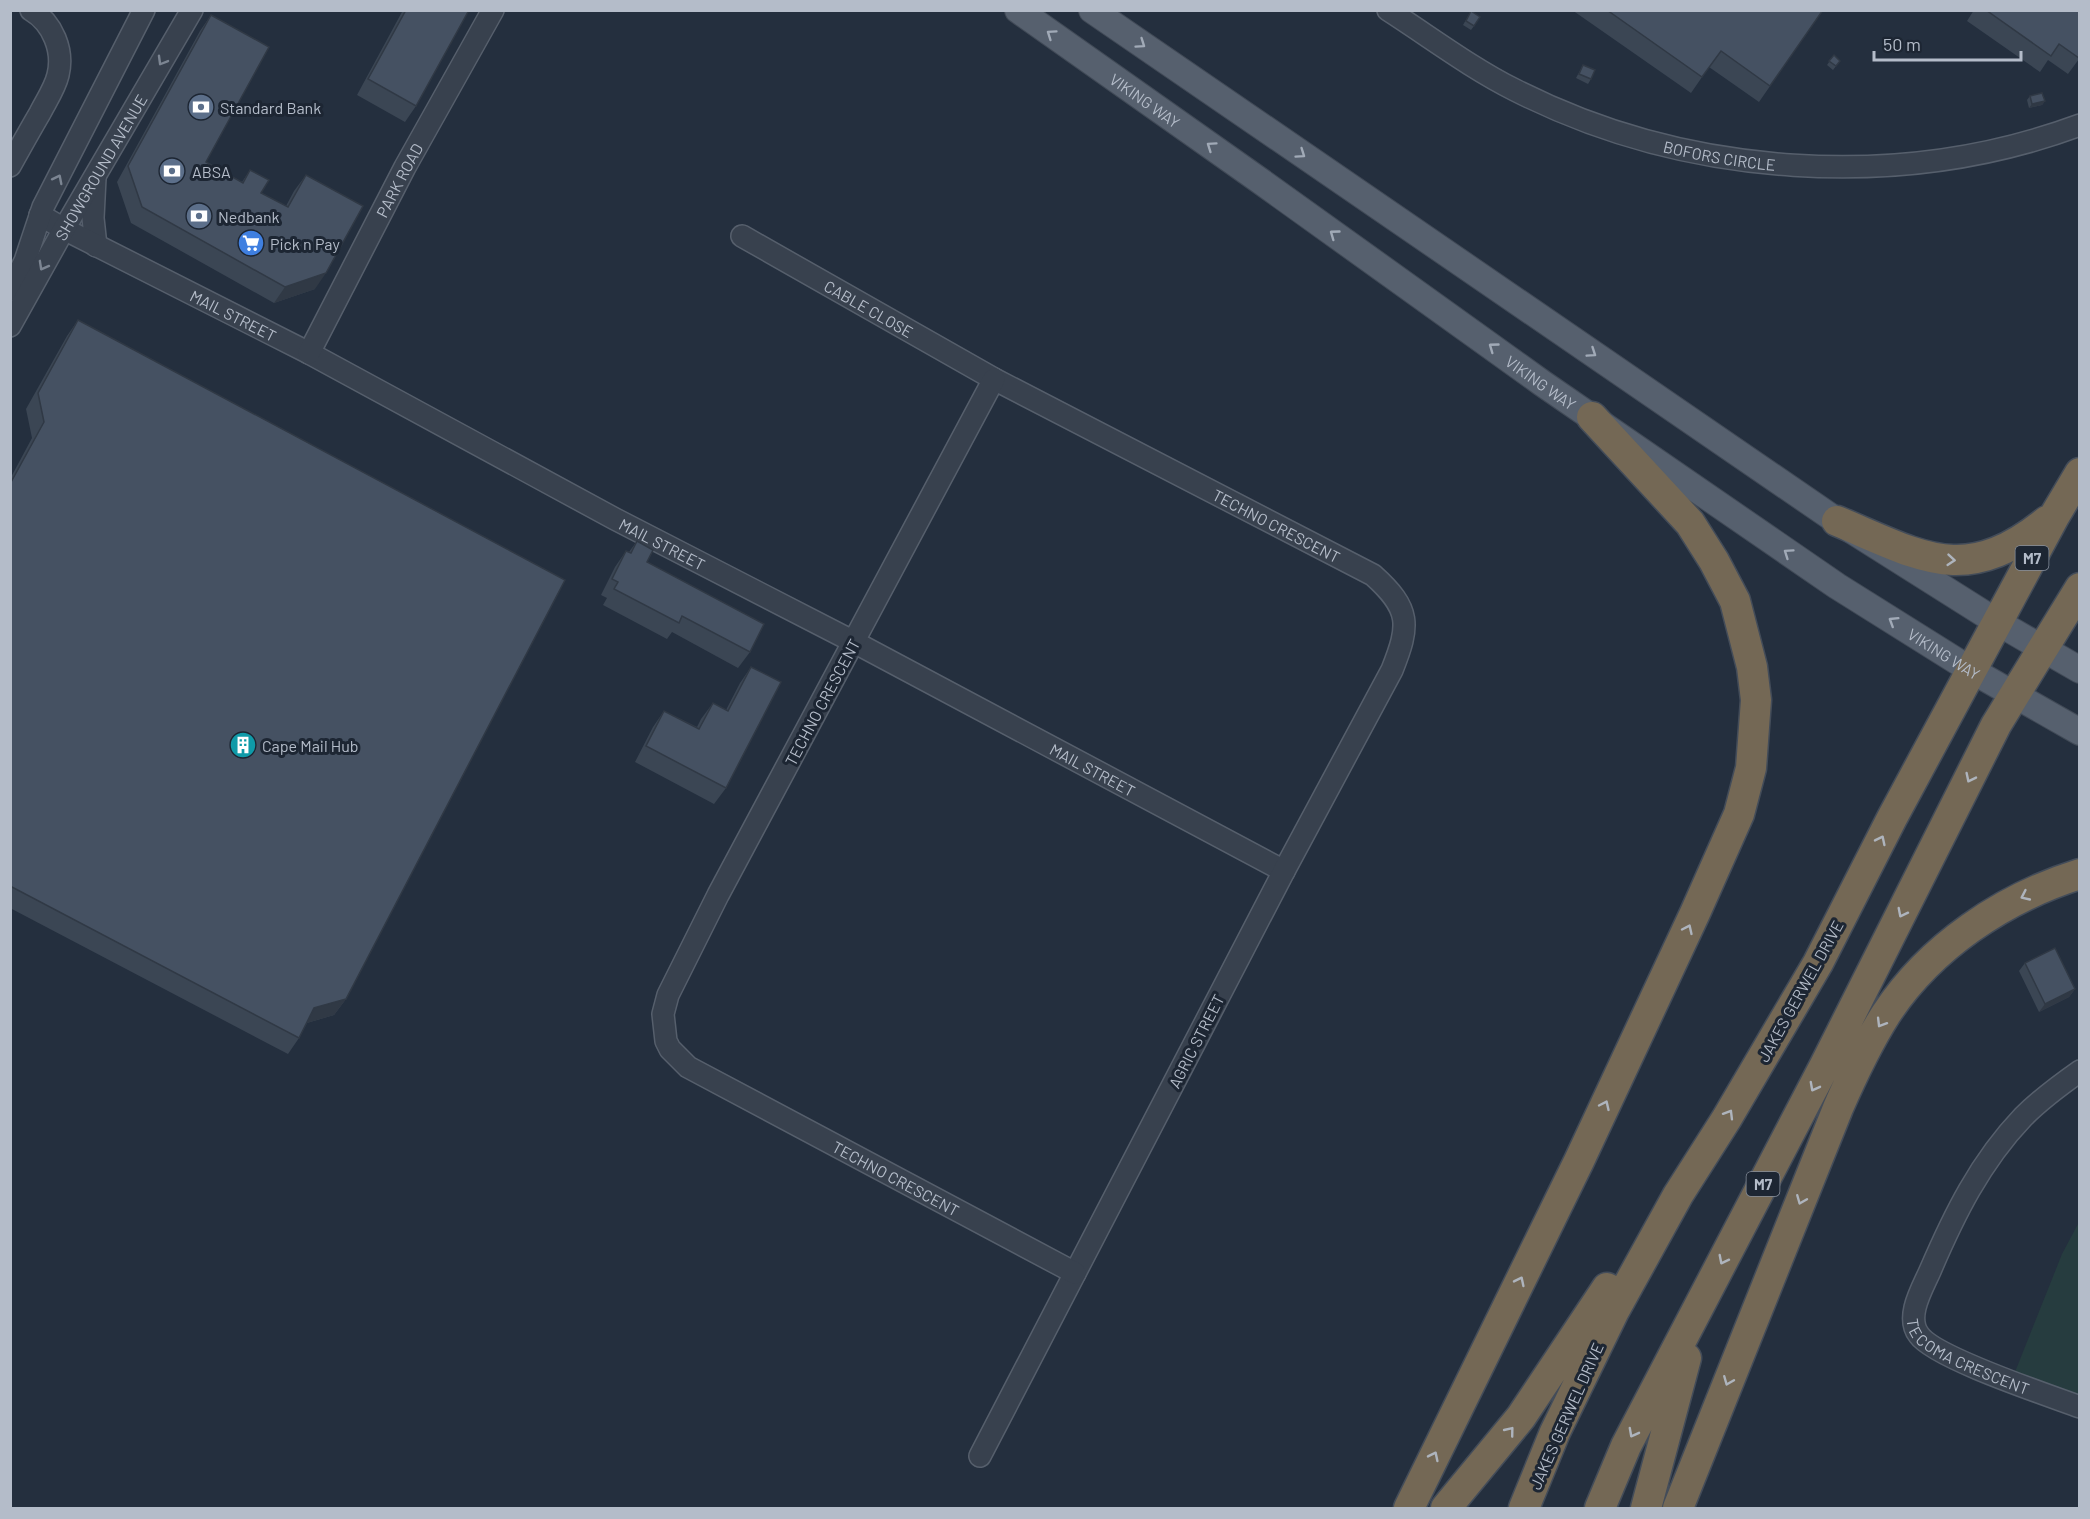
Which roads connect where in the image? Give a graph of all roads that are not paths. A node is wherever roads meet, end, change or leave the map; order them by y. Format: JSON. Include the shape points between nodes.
{"nodes":[{"id":1,"x":32,"y":10,"type":"edge"},
{"id":2,"x":144,"y":10,"type":"edge"},
{"id":3,"x":192,"y":10,"type":"edge"},
{"id":4,"x":493,"y":10,"type":"edge"},
{"id":5,"x":1018,"y":10,"type":"edge"},
{"id":6,"x":1092,"y":10,"type":"edge"},
{"id":7,"x":1388,"y":10,"type":"edge"},
{"id":8,"x":2079,"y":125,"type":"edge"},
{"id":9,"x":10,"y":166,"type":"edge"},
{"id":10,"x":96,"y":174,"type":"junction"},
{"id":11,"x":40,"y":215,"type":"junction"},
{"id":12,"x":64,"y":229,"type":"junction"},
{"id":13,"x":742,"y":237,"type":"dead end"},
{"id":14,"x":96,"y":246,"type":"junction"},
{"id":15,"x":10,"y":290,"type":"edge"},
{"id":16,"x":10,"y":326,"type":"edge"},
{"id":17,"x":309,"y":353,"type":"junction"},
{"id":18,"x":994,"y":379,"type":"junction"},
{"id":19,"x":1592,"y":417,"type":"junction"},
{"id":20,"x":2079,"y":473,"type":"edge"},
{"id":21,"x":2055,"y":515,"type":"junction"},
{"id":22,"x":1837,"y":521,"type":"junction"},
{"id":23,"x":2079,"y":588,"type":"edge"},
{"id":24,"x":1997,"y":622,"type":"junction"},
{"id":25,"x":1405,"y":623,"type":"joint"},
{"id":26,"x":854,"y":642,"type":"junction"},
{"id":27,"x":2042,"y":648,"type":"junction"},
{"id":28,"x":1971,"y":670,"type":"junction"},
{"id":29,"x":2079,"y":670,"type":"edge"},
{"id":30,"x":2014,"y":694,"type":"junction"},
{"id":31,"x":2079,"y":732,"type":"edge"},
{"id":32,"x":1284,"y":871,"type":"junction"},
{"id":33,"x":2079,"y":874,"type":"edge"},
{"id":34,"x":2079,"y":1071,"type":"edge"},
{"id":35,"x":1678,"y":1195,"type":"junction"},
{"id":36,"x":1075,"y":1273,"type":"junction"},
{"id":37,"x":1699,"y":1306,"type":"junction"},
{"id":38,"x":2079,"y":1407,"type":"edge"},
{"id":39,"x":980,"y":1456,"type":"dead end"},
{"id":40,"x":1409,"y":1509,"type":"edge"},
{"id":41,"x":1446,"y":1509,"type":"edge"},
{"id":42,"x":1524,"y":1509,"type":"edge"},
{"id":43,"x":1600,"y":1509,"type":"edge"},
{"id":44,"x":1646,"y":1509,"type":"edge"},
{"id":45,"x":1678,"y":1509,"type":"edge"}],
"edges":[{"from":1,"to":9,"type":"street","via":[[48,25],[58,47],[59,67],[53,88]]},
{"from":11,"to":2,"type":"street","name":"SHOWGROUND AVENUE","one_way":true},
{"from":3,"to":10,"type":"street","name":"SHOWGROUND AVENUE","one_way":true},
{"from":4,"to":17,"type":"street","name":"PARK ROAD","via":[[405,167]]},
{"from":19,"to":5,"type":"main road","name":"VIKING WAY","one_way":true},
{"from":6,"to":22,"type":"main road","one_way":true},
{"from":7,"to":8,"type":"street","name":"BOFORS CIRCLE","via":[[1486,74],[1547,105],[1645,139],[1732,159],[1813,167],[1913,163],[2016,145]]},
{"from":10,"to":12,"type":"street","name":"SHOWGROUND AVENUE"},
{"from":10,"to":14,"type":"street"},
{"from":11,"to":12,"type":"street","name":"MAIL STREET"},
{"from":11,"to":15,"type":"street","name":"SHOWGROUND AVENUE"},
{"from":12,"to":14,"type":"street","name":"MAIL STREET"},
{"from":12,"to":16,"type":"street","name":"SHOWGROUND AVENUE","one_way":true},
{"from":13,"to":18,"type":"street","name":"CABLE CLOSE"},
{"from":14,"to":17,"type":"street","name":"MAIL STREET"},
{"from":17,"to":26,"type":"street","name":"MAIL STREET","via":[[615,519]]},
{"from":18,"to":25,"type":"street","name":"TECHNO CRESCENT","via":[[1373,575],[1390,592]]},
{"from":18,"to":26,"type":"street","name":"TECHNO CRESCENT"},
{"from":28,"to":19,"type":"main road","name":"VIKING WAY","one_way":true,"via":[[1837,586]]},
{"from":40,"to":19,"type":"highway","one_way":true,"via":[[1695,913],[1739,814],[1751,768],[1756,700],[1735,601],[1690,523]]},
{"from":20,"to":21,"type":"highway","name":"JAKES GERWEL DRIVE","number":"M7"},
{"from":22,"to":21,"type":"highway","one_way":true,"via":[[1912,552],[1965,561],[2008,548]]},
{"from":21,"to":24,"type":"highway","name":"JAKES GERWEL DRIVE","number":"M7"},
{"from":22,"to":24,"type":"main road"},
{"from":23,"to":27,"type":"highway","number":"M7"},
{"from":24,"to":27,"type":"main road"},
{"from":24,"to":28,"type":"highway","name":"JAKES GERWEL DRIVE","number":"M7"},
{"from":25,"to":32,"type":"street","name":"AGRIC STREET","via":[[1404,638],[1392,670]]},
{"from":26,"to":32,"type":"street","name":"MAIL STREET"},
{"from":26,"to":36,"type":"street","name":"TECHNO CRESCENT","via":[[668,995],[663,1014],[666,1041],[688,1067]]},
{"from":27,"to":29,"type":"main road"},
{"from":27,"to":30,"type":"highway","number":"M7"},
{"from":28,"to":30,"type":"main road","name":"VIKING WAY"},
{"from":35,"to":28,"type":"highway","name":"JAKES GERWEL DRIVE","number":"M7","one_way":true,"via":[[1728,1118],[1818,963]]},
{"from":30,"to":31,"type":"main road","name":"VIKING WAY"},
{"from":30,"to":37,"type":"highway","number":"M7","one_way":true},
{"from":32,"to":36,"type":"street","name":"AGRIC STREET"},
{"from":33,"to":45,"type":"highway","one_way":true,"via":[[2014,901],[1975,925],[1946,947],[1887,1013],[1838,1108]]},
{"from":34,"to":38,"type":"street","name":"TECOMA CRESCENT","via":[[2024,1117],[1978,1173],[1952,1219],[1917,1302],[1914,1320],[1921,1338],[1947,1356]]},
{"from":41,"to":35,"type":"highway","one_way":true,"via":[[1521,1417],[1640,1238]]},
{"from":35,"to":42,"type":"highway","name":"JAKES GERWEL DRIVE","number":"M7","via":[[1585,1369]]},
{"from":36,"to":39,"type":"street","name":"AGRIC STREET"},
{"from":37,"to":43,"type":"highway","number":"M7","one_way":true,"via":[[1626,1446]]},
{"from":37,"to":44,"type":"highway"}]}
